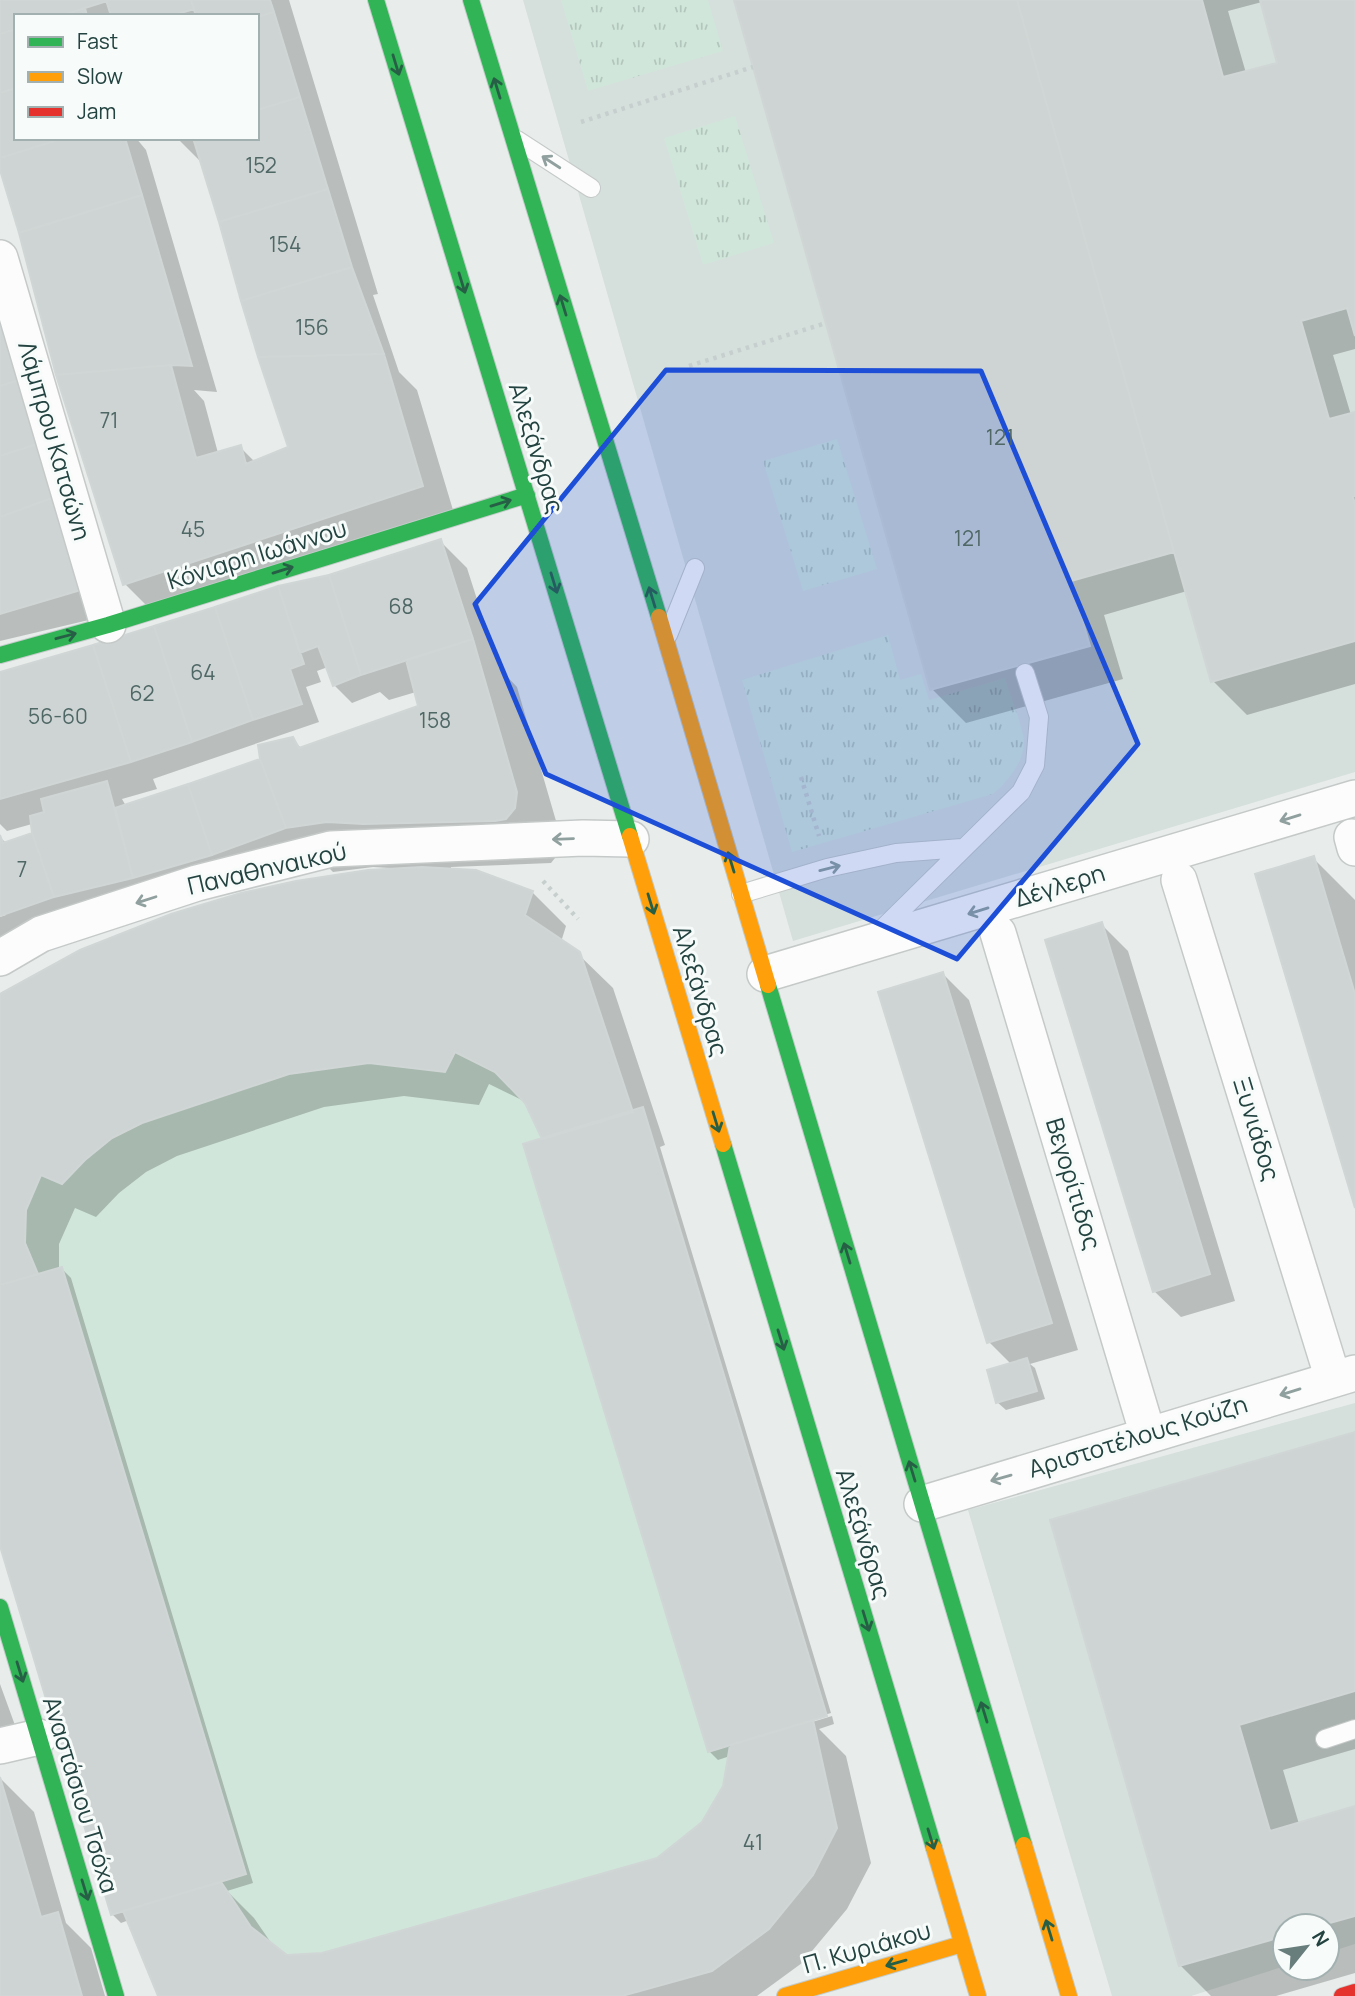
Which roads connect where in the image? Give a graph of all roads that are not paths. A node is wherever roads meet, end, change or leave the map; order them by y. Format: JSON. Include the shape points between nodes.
{"nodes":[{"id":1,"x":376,"y":0,"type":"edge"},
{"id":2,"x":471,"y":0,"type":"edge"},
{"id":3,"x":511,"y":136,"type":"junction"},
{"id":4,"x":591,"y":188,"type":"dead end"},
{"id":5,"x":0,"y":258,"type":"edge"},
{"id":6,"x":527,"y":495,"type":"junction"},
{"id":7,"x":695,"y":568,"type":"dead end"},
{"id":8,"x":108,"y":625,"type":"junction"},
{"id":9,"x":666,"y":642,"type":"junction"},
{"id":10,"x":0,"y":654,"type":"edge"},
{"id":11,"x":1025,"y":673,"type":"dead end"},
{"id":12,"x":1355,"y":798,"type":"edge"},
{"id":13,"x":631,"y":839,"type":"junction"},
{"id":14,"x":962,"y":848,"type":"junction"},
{"id":15,"x":1180,"y":880,"type":"dead end"},
{"id":16,"x":741,"y":894,"type":"junction"},
{"id":17,"x":998,"y":933,"type":"dead end"},
{"id":18,"x":867,"y":944,"type":"junction"},
{"id":19,"x":0,"y":958,"type":"edge"},
{"id":20,"x":765,"y":974,"type":"junction"},
{"id":21,"x":1344,"y":1376,"type":"edge"},
{"id":22,"x":1147,"y":1435,"type":"junction"},
{"id":23,"x":922,"y":1504,"type":"junction"},
{"id":24,"x":0,"y":1607,"type":"edge"},
{"id":25,"x":1355,"y":1729,"type":"edge"},
{"id":26,"x":39,"y":1737,"type":"junction"},
{"id":27,"x":1325,"y":1739,"type":"dead end"},
{"id":28,"x":0,"y":1746,"type":"edge"},
{"id":29,"x":962,"y":1944,"type":"junction"},
{"id":30,"x":1355,"y":1992,"type":"edge"},
{"id":31,"x":116,"y":1996,"type":"edge"},
{"id":32,"x":785,"y":1996,"type":"edge"},
{"id":33,"x":978,"y":1996,"type":"edge"},
{"id":34,"x":1069,"y":1996,"type":"edge"},
{"id":35,"x":1342,"y":1996,"type":"edge"}],
"edges":[{"from":1,"to":6,"type":"main road","name":"Αλεξάνδρας","one_way":true},
{"from":3,"to":2,"type":"main road","one_way":true},
{"from":4,"to":3,"type":"lane","one_way":true},
{"from":9,"to":3,"type":"main road","one_way":true},
{"from":5,"to":8,"type":"street","name":"Λάμπρου Κατσώνη"},
{"from":8,"to":6,"type":"main road","name":"Κόνιαρη Ιωάννου","one_way":true},
{"from":6,"to":13,"type":"main road","name":"Αλεξάνδρας","one_way":true},
{"from":7,"to":9,"type":"lane"},
{"from":10,"to":8,"type":"main road","name":"Κόνιαρη Ιωάννου","one_way":true},
{"from":16,"to":9,"type":"main road","one_way":true},
{"from":11,"to":14,"type":"lane","via":[[1038,717],[1035,765],[1021,792]]},
{"from":12,"to":18,"type":"street","name":"Δέγλερη","one_way":true},
{"from":13,"to":19,"type":"street","name":"Παναθηναικού","one_way":true,"via":[[331,849],[197,883],[41,934]]},
{"from":13,"to":29,"type":"main road","name":"Αλεξάνδρας","one_way":true},
{"from":16,"to":14,"type":"lane","one_way":true,"via":[[896,853]]},
{"from":14,"to":18,"type":"lane"},
{"from":15,"to":21,"type":"street","name":"Ξυνιάδος"},
{"from":16,"to":20,"type":"main road"},
{"from":17,"to":22,"type":"street","name":"Βεγορίτιδος"},
{"from":18,"to":20,"type":"street","name":"Δέγλερη"},
{"from":23,"to":20,"type":"main road","one_way":true},
{"from":21,"to":22,"type":"street","name":"Αριστοτέλους Κούζη","one_way":true},
{"from":22,"to":23,"type":"street","name":"Αριστοτέλους Κούζη","one_way":true},
{"from":34,"to":23,"type":"main road","one_way":true},
{"from":24,"to":26,"type":"main road","name":"Αναστάσιου Τσόχα","one_way":true},
{"from":25,"to":27,"type":"lane"},
{"from":26,"to":28,"type":"street"},
{"from":26,"to":31,"type":"main road","name":"Αναστάσιου Τσόχα","one_way":true},
{"from":29,"to":32,"type":"main road","name":"Π. Κυριάκου","one_way":true},
{"from":29,"to":33,"type":"main road","name":"Αλεξάνδρας"},
{"from":30,"to":35,"type":"main road"}]}
